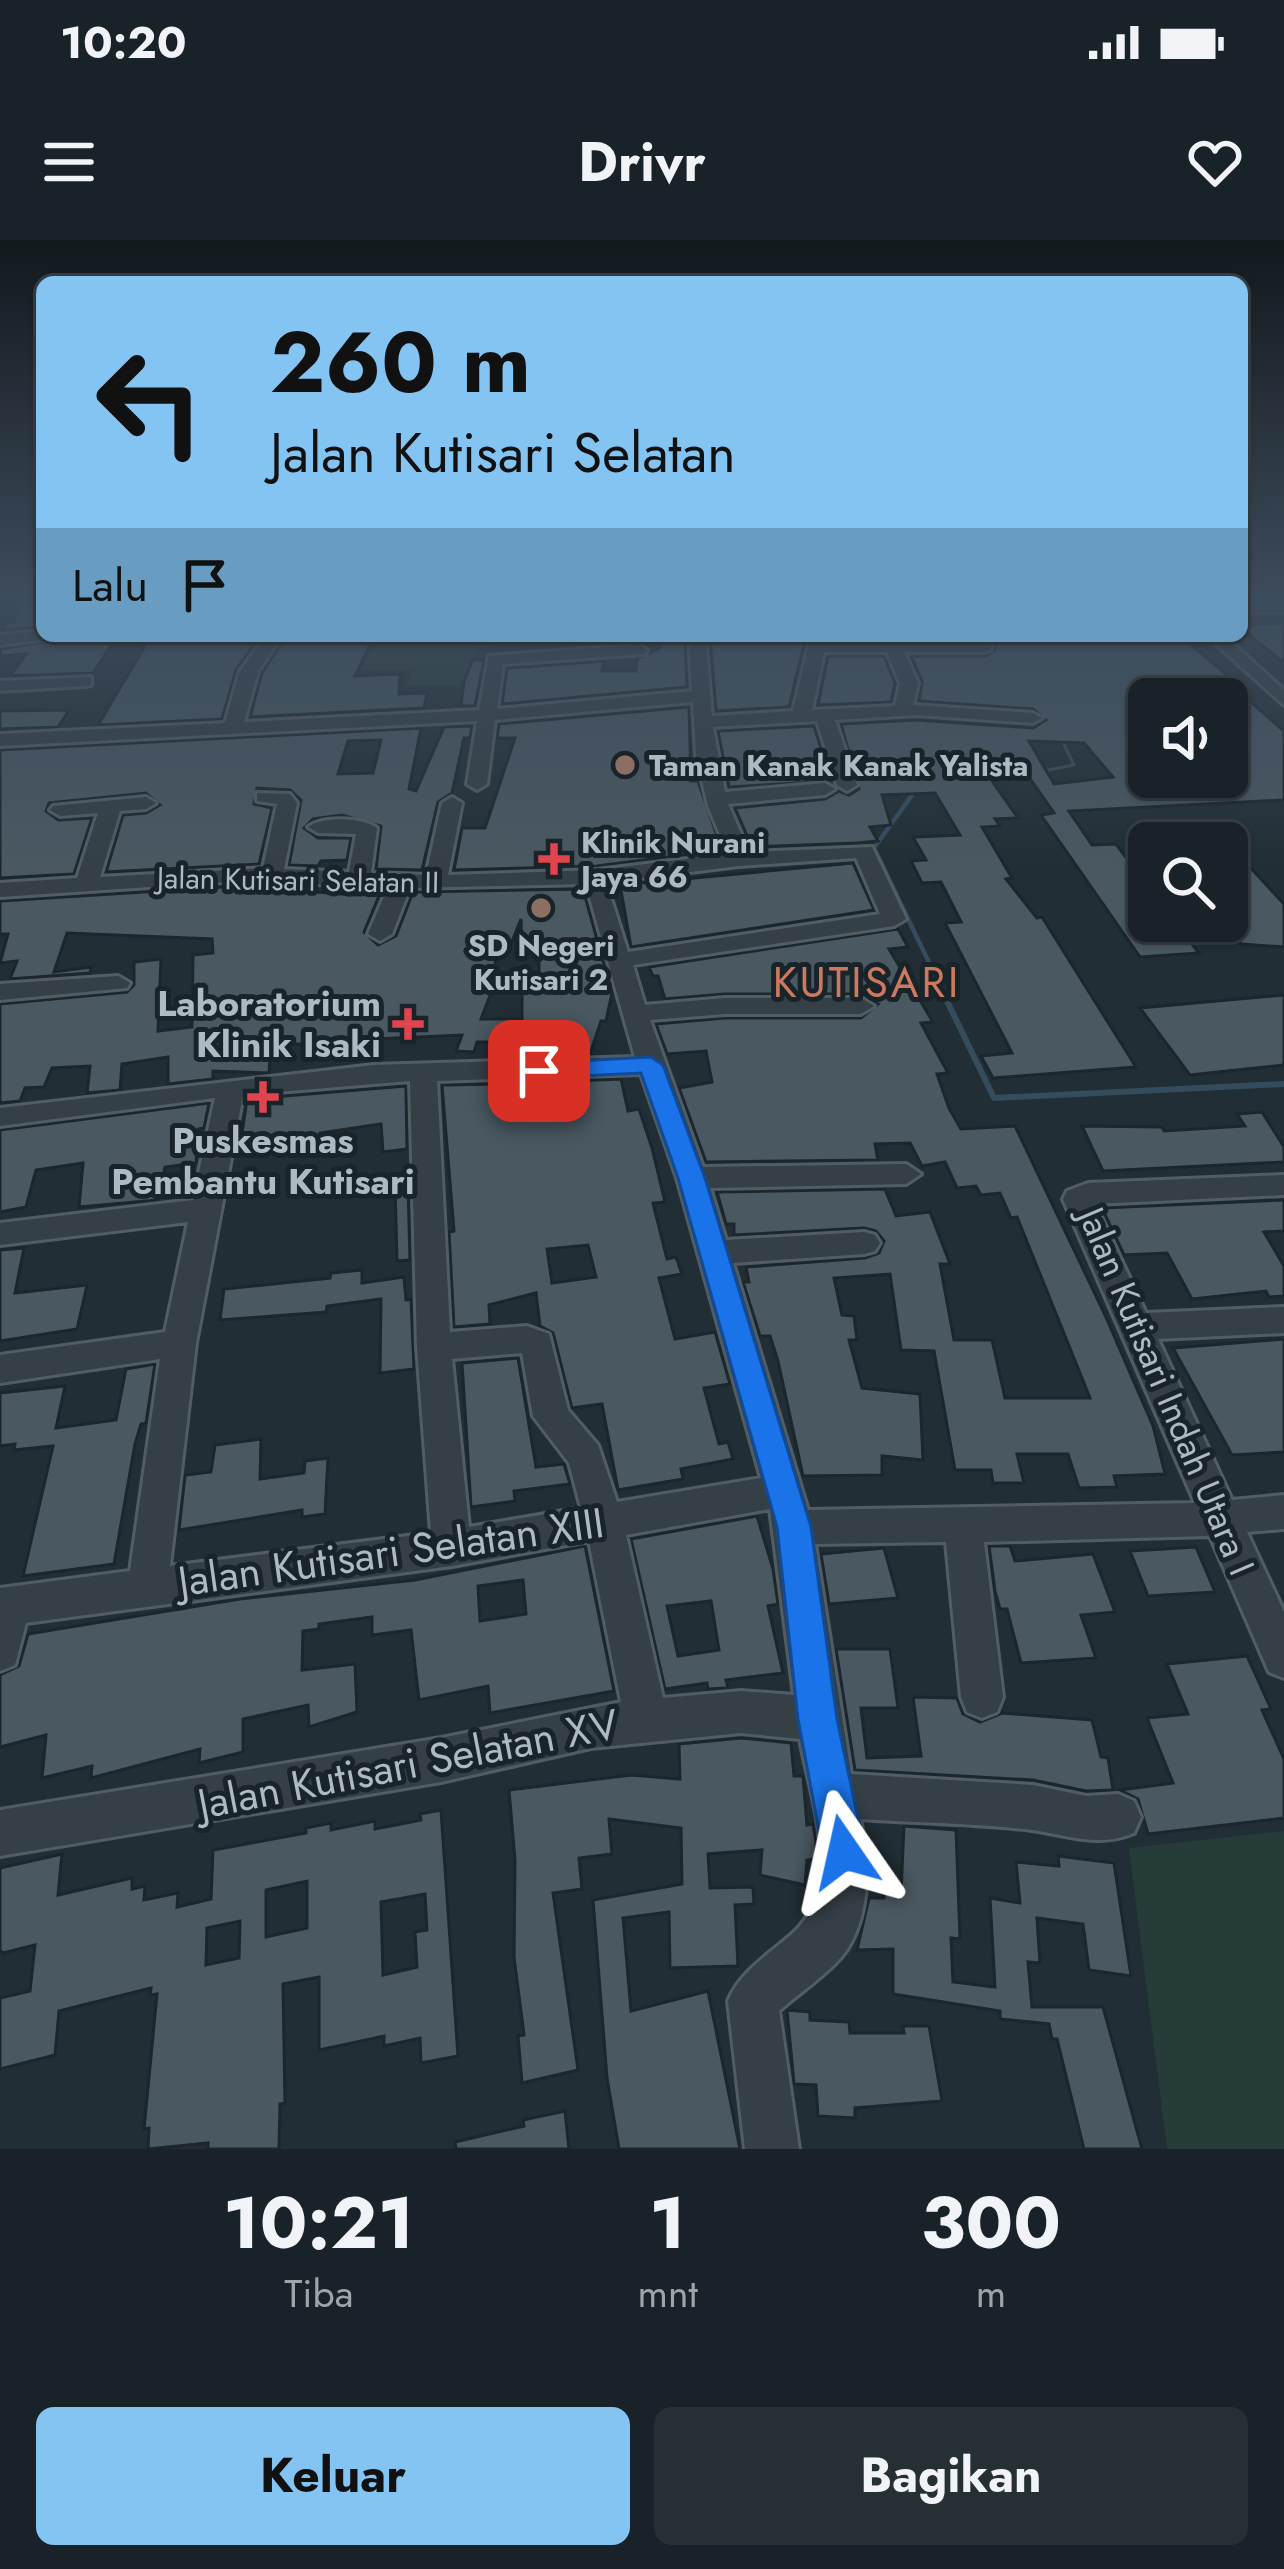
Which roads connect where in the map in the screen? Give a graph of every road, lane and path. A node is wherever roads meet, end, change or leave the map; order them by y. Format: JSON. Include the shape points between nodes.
{"nodes":[{"id":1,"x":244,"y":688,"type":"edge"},
{"id":2,"x":492,"y":688,"type":"edge"},
{"id":3,"x":699,"y":688,"type":"edge"},
{"id":4,"x":808,"y":688,"type":"edge"},
{"id":5,"x":908,"y":688,"type":"edge"},
{"id":6,"x":699,"y":696,"type":"junction"},
{"id":7,"x":903,"y":711,"type":"junction"},
{"id":8,"x":489,"y":715,"type":"junction"},
{"id":9,"x":825,"y":716,"type":"junction"},
{"id":10,"x":801,"y":717,"type":"junction"},
{"id":11,"x":1033,"y":718,"type":"dead end"},
{"id":12,"x":701,"y":722,"type":"junction"},
{"id":13,"x":232,"y":728,"type":"junction"},
{"id":14,"x":0,"y":740,"type":"edge"},
{"id":15,"x":477,"y":784,"type":"dead end"},
{"id":16,"x":848,"y":785,"type":"dead end"},
{"id":17,"x":825,"y":789,"type":"dead end"},
{"id":18,"x":264,"y":797,"type":"dead end"},
{"id":19,"x":717,"y":800,"type":"junction"},
{"id":20,"x":146,"y":803,"type":"dead end"},
{"id":21,"x":452,"y":803,"type":"dead end"},
{"id":22,"x":111,"y":806,"type":"junction"},
{"id":23,"x":60,"y":810,"type":"dead end"},
{"id":24,"x":319,"y":827,"type":"dead end"},
{"id":25,"x":739,"y":859,"type":"junction"},
{"id":26,"x":272,"y":875,"type":"junction"},
{"id":27,"x":597,"y":877,"type":"junction"},
{"id":28,"x":359,"y":880,"type":"junction"},
{"id":29,"x":87,"y":882,"type":"junction"},
{"id":30,"x":401,"y":882,"type":"junction"},
{"id":31,"x":436,"y":883,"type":"junction"},
{"id":32,"x":0,"y":890,"type":"edge"},
{"id":33,"x":380,"y":934,"type":"dead end"},
{"id":34,"x":621,"y":960,"type":"junction"},
{"id":35,"x":118,"y":983,"type":"dead end"},
{"id":36,"x":0,"y":992,"type":"edge"},
{"id":37,"x":861,"y":1006,"type":"dead end"},
{"id":38,"x":636,"y":1015,"type":"junction"},
{"id":39,"x":651,"y":1065,"type":"junction"},
{"id":40,"x":423,"y":1073,"type":"junction"},
{"id":41,"x":231,"y":1087,"type":"junction"},
{"id":42,"x":0,"y":1117,"type":"edge"},
{"id":43,"x":906,"y":1174,"type":"dead end"},
{"id":44,"x":692,"y":1178,"type":"junction"},
{"id":45,"x":1284,"y":1185,"type":"edge"},
{"id":46,"x":208,"y":1209,"type":"junction"},
{"id":47,"x":0,"y":1234,"type":"edge"},
{"id":48,"x":864,"y":1243,"type":"dead end"},
{"id":49,"x":712,"y":1253,"type":"junction"},
{"id":50,"x":1284,"y":1319,"type":"edge"},
{"id":51,"x":1134,"y":1327,"type":"junction"},
{"id":52,"x":178,"y":1343,"type":"junction"},
{"id":53,"x":434,"y":1347,"type":"junction"},
{"id":54,"x":0,"y":1370,"type":"edge"},
{"id":55,"x":787,"y":1509,"type":"junction"},
{"id":56,"x":1284,"y":1512,"type":"edge"},
{"id":57,"x":1222,"y":1520,"type":"junction"},
{"id":58,"x":605,"y":1525,"type":"junction"},
{"id":59,"x":963,"y":1525,"type":"junction"},
{"id":60,"x":452,"y":1548,"type":"junction"},
{"id":61,"x":148,"y":1585,"type":"junction"},
{"id":62,"x":4,"y":1606,"type":"edge"},
{"id":63,"x":0,"y":1651,"type":"edge"},
{"id":64,"x":1284,"y":1658,"type":"edge"},
{"id":65,"x":982,"y":1697,"type":"dead end"},
{"id":66,"x":646,"y":1719,"type":"junction"},
{"id":67,"x":818,"y":1719,"type":"junction"},
{"id":68,"x":833,"y":1796,"type":"junction"},
{"id":69,"x":1118,"y":1817,"type":"dead end"},
{"id":70,"x":0,"y":1833,"type":"edge"},
{"id":71,"x":772,"y":2149,"type":"edge"}],
"edges":[{"from":1,"to":13,"type":"street"},
{"from":2,"to":8,"type":"street"},
{"from":3,"to":6,"type":"street"},
{"from":4,"to":10,"type":"street"},
{"from":5,"to":7,"type":"street"},
{"from":6,"to":8,"type":"street"},
{"from":6,"to":12,"type":"street"},
{"from":7,"to":9,"type":"street"},
{"from":7,"to":11,"type":"street"},
{"from":8,"to":13,"type":"street"},
{"from":8,"to":15,"type":"street"},
{"from":9,"to":10,"type":"street"},
{"from":9,"to":16,"type":"street"},
{"from":10,"to":12,"type":"street"},
{"from":12,"to":19,"type":"street"},
{"from":13,"to":14,"type":"street"},
{"from":17,"to":19,"type":"street"},
{"from":18,"to":26,"type":"street","via":[[286,803]]},
{"from":19,"to":25,"type":"street"},
{"from":20,"to":22,"type":"street"},
{"from":21,"to":31,"type":"street"},
{"from":22,"to":23,"type":"street"},
{"from":22,"to":29,"type":"street"},
{"from":24,"to":28,"type":"street","via":[[367,828]]},
{"from":25,"to":27,"type":"street","name":"Jalan Kutisari Selatan II"},
{"from":25,"to":34,"type":"street","name":"Jalan Kutisari Selatan II","via":[[862,851],[894,919]]},
{"from":26,"to":28,"type":"street","name":"Jalan Kutisari Selatan II"},
{"from":26,"to":29,"type":"street","name":"Jalan Kutisari Selatan II"},
{"from":27,"to":31,"type":"street","name":"Jalan Kutisari Selatan II"},
{"from":27,"to":34,"type":"street"},
{"from":28,"to":30,"type":"street","name":"Jalan Kutisari Selatan II"},
{"from":29,"to":32,"type":"street","name":"Jalan Kutisari Selatan II"},
{"from":30,"to":31,"type":"street","name":"Jalan Kutisari Selatan II"},
{"from":30,"to":33,"type":"street"},
{"from":34,"to":38,"type":"street"},
{"from":35,"to":36,"type":"street"},
{"from":37,"to":38,"type":"street"},
{"from":38,"to":39,"type":"street"},
{"from":39,"to":40,"type":"street"},
{"from":39,"to":44,"type":"street"},
{"from":40,"to":41,"type":"street"},
{"from":40,"to":53,"type":"street"},
{"from":41,"to":42,"type":"street"},
{"from":41,"to":46,"type":"street"},
{"from":43,"to":44,"type":"street"},
{"from":44,"to":49,"type":"street"},
{"from":45,"to":51,"type":"street","name":"Jalan Kutisari Indah Utara I","via":[[1088,1194],[1078,1202]]},
{"from":46,"to":47,"type":"street"},
{"from":46,"to":52,"type":"street"},
{"from":48,"to":49,"type":"street"},
{"from":49,"to":55,"type":"street"},
{"from":50,"to":51,"type":"street"},
{"from":51,"to":57,"type":"street","name":"Jalan Kutisari Indah Utara I"},
{"from":52,"to":54,"type":"street"},
{"from":52,"to":61,"type":"street"},
{"from":53,"to":58,"type":"street","via":[[537,1342],[550,1416],[585,1456]]},
{"from":53,"to":60,"type":"street"},
{"from":55,"to":58,"type":"street","name":"Jalan Kutisari Selatan XIII"},
{"from":55,"to":59,"type":"street","name":"Jalan Kutisari Selatan XIII"},
{"from":55,"to":67,"type":"street"},
{"from":56,"to":57,"type":"street","name":"Jalan Kutisari Selatan XIII"},
{"from":57,"to":59,"type":"street","name":"Jalan Kutisari Selatan XIII"},
{"from":57,"to":64,"type":"street","name":"Jalan Kutisari Indah Utara I"},
{"from":58,"to":60,"type":"street","name":"Jalan Kutisari Selatan XIII"},
{"from":58,"to":66,"type":"street"},
{"from":59,"to":65,"type":"street"},
{"from":60,"to":61,"type":"street","name":"Jalan Kutisari Selatan XIII"},
{"from":61,"to":62,"type":"street","name":"Jalan Kutisari Selatan XIII"},
{"from":62,"to":63,"type":"street"},
{"from":66,"to":67,"type":"street","name":"Jalan Kutisari Selatan XV","via":[[741,1712]]},
{"from":66,"to":70,"type":"street","name":"Jalan Kutisari Selatan XV"},
{"from":67,"to":68,"type":"street"},
{"from":68,"to":69,"type":"street"},
{"from":68,"to":71,"type":"street","via":[[844,1852],[830,1933],[753,2001]]}]}
